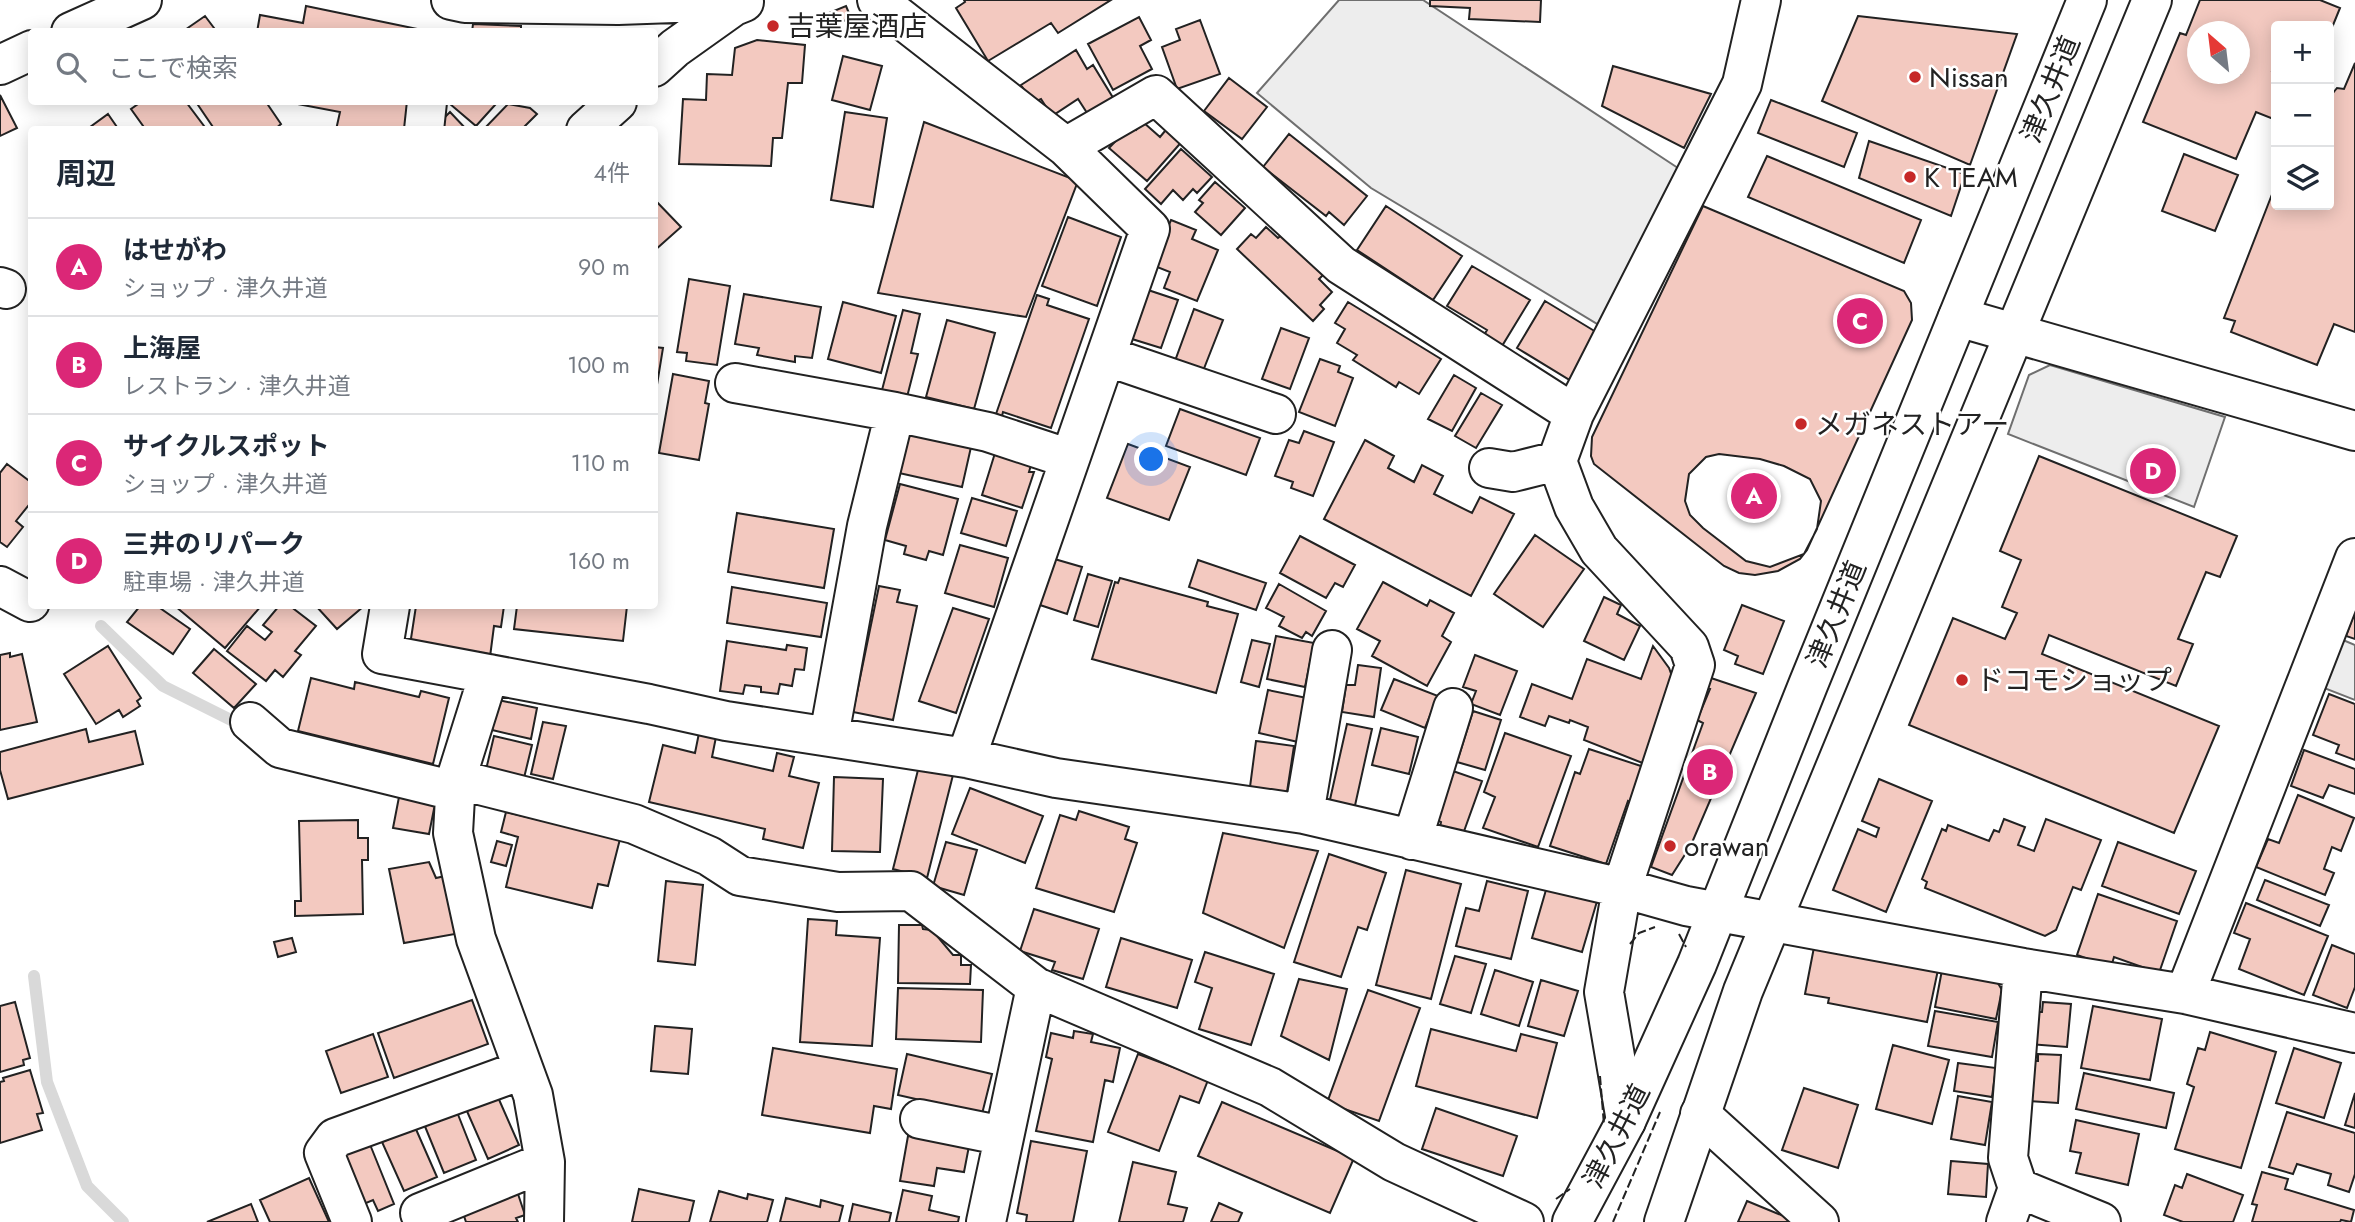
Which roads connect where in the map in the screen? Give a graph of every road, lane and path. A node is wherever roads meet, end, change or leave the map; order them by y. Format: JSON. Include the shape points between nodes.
{"nodes":[{"id":1,"x":142,"y":0,"type":"edge"},
{"id":2,"x":877,"y":0,"type":"edge"},
{"id":3,"x":1761,"y":0,"type":"edge"},
{"id":4,"x":2087,"y":0,"type":"edge"},
{"id":5,"x":2152,"y":0,"type":"edge"},
{"id":6,"x":741,"y":3,"type":"edge"},
{"id":7,"x":469,"y":7,"type":"edge"},
{"id":8,"x":80,"y":28,"type":"edge"},
{"id":9,"x":28,"y":52,"type":"edge"},
{"id":10,"x":658,"y":63,"type":"edge"},
{"id":11,"x":0,"y":65,"type":"edge"},
{"id":12,"x":427,"y":105,"type":"edge"},
{"id":13,"x":614,"y":105,"type":"edge"},
{"id":14,"x":424,"y":126,"type":"edge"},
{"id":15,"x":590,"y":126,"type":"edge"},
{"id":16,"x":1066,"y":147,"type":"junction"},
{"id":17,"x":1958,"y":317,"type":"junction"},
{"id":18,"x":2016,"y":333,"type":"junction"},
{"id":19,"x":1106,"y":356,"type":"junction"},
{"id":20,"x":734,"y":383,"type":"dead end"},
{"id":21,"x":895,"y":412,"type":"junction"},
{"id":22,"x":1276,"y":414,"type":"dead end"},
{"id":23,"x":1574,"y":414,"type":"junction"},
{"id":24,"x":2355,"y":431,"type":"edge"},
{"id":25,"x":1070,"y":459,"type":"junction"},
{"id":26,"x":1557,"y":460,"type":"junction"},
{"id":27,"x":1489,"y":468,"type":"dead end"},
{"id":28,"x":2355,"y":558,"type":"edge"},
{"id":29,"x":390,"y":609,"type":"edge"},
{"id":30,"x":1332,"y":650,"type":"dead end"},
{"id":31,"x":489,"y":674,"type":"junction"},
{"id":32,"x":1453,"y":708,"type":"dead end"},
{"id":33,"x":250,"y":722,"type":"dead end"},
{"id":34,"x":829,"y":736,"type":"junction"},
{"id":35,"x":966,"y":758,"type":"junction"},
{"id":36,"x":455,"y":785,"type":"junction"},
{"id":37,"x":1304,"y":814,"type":"junction"},
{"id":38,"x":1412,"y":840,"type":"junction"},
{"id":39,"x":1622,"y":888,"type":"junction"},
{"id":40,"x":1717,"y":911,"type":"junction"},
{"id":41,"x":1772,"y":922,"type":"junction"},
{"id":42,"x":2023,"y":968,"type":"junction"},
{"id":43,"x":1036,"y":987,"type":"junction"},
{"id":44,"x":2185,"y":993,"type":"junction"},
{"id":45,"x":2355,"y":1033,"type":"edge"},
{"id":46,"x":522,"y":1070,"type":"junction"},
{"id":47,"x":1700,"y":1114,"type":"junction"},
{"id":48,"x":920,"y":1119,"type":"dead end"},
{"id":49,"x":1626,"y":1121,"type":"junction"},
{"id":50,"x":1004,"y":1136,"type":"junction"},
{"id":51,"x":545,"y":1162,"type":"junction"},
{"id":52,"x":2012,"y":1205,"type":"edge"},
{"id":53,"x":420,"y":1213,"type":"dead end"},
{"id":54,"x":352,"y":1222,"type":"edge"},
{"id":55,"x":544,"y":1222,"type":"edge"},
{"id":56,"x":986,"y":1222,"type":"edge"},
{"id":57,"x":1524,"y":1222,"type":"edge"},
{"id":58,"x":1572,"y":1222,"type":"edge"},
{"id":59,"x":1664,"y":1222,"type":"edge"},
{"id":60,"x":1819,"y":1222,"type":"edge"},
{"id":61,"x":2101,"y":1222,"type":"edge"}],
"edges":[{"from":1,"to":8,"type":"street"},
{"from":2,"to":16,"type":"street"},
{"from":3,"to":23,"type":"street","via":[[1742,83]]},
{"from":4,"to":17,"type":"street","name":"津久井道"},
{"from":5,"to":18,"type":"street","name":"津久井道"},
{"from":6,"to":7,"type":"street"},
{"from":6,"to":10,"type":"street"},
{"from":9,"to":11,"type":"street"},
{"from":12,"to":14,"type":"street"},
{"from":13,"to":15,"type":"street"},
{"from":16,"to":19,"type":"street","via":[[1150,229]]},
{"from":16,"to":23,"type":"street","via":[[1156,95],[1341,265]]},
{"from":17,"to":18,"type":"street"},
{"from":17,"to":40,"type":"street","name":"津久井道"},
{"from":18,"to":24,"type":"street"},
{"from":18,"to":41,"type":"street","name":"津久井道"},
{"from":19,"to":22,"type":"street"},
{"from":19,"to":25,"type":"street"},
{"from":20,"to":21,"type":"street"},
{"from":21,"to":25,"type":"street","via":[[988,432]]},
{"from":21,"to":34,"type":"street","via":[[867,526]]},
{"from":23,"to":26,"type":"street"},
{"from":25,"to":35,"type":"street"},
{"from":26,"to":27,"type":"street","via":[[1513,472]]},
{"from":26,"to":39,"type":"street","via":[[1574,507],[1599,550],[1689,647],[1695,664]]},
{"from":28,"to":44,"type":"street"},
{"from":29,"to":31,"type":"street","via":[[382,654]]},
{"from":30,"to":37,"type":"street"},
{"from":31,"to":34,"type":"street","via":[[726,721]]},
{"from":31,"to":36,"type":"street"},
{"from":32,"to":38,"type":"street"},
{"from":33,"to":36,"type":"street","via":[[280,748]]},
{"from":34,"to":35,"type":"street"},
{"from":35,"to":37,"type":"street","via":[[1056,778]]},
{"from":36,"to":43,"type":"street","via":[[634,824],[709,856],[740,876],[838,892],[911,891]]},
{"from":36,"to":46,"type":"street","via":[[453,833],[477,939]]},
{"from":37,"to":38,"type":"street"},
{"from":38,"to":39,"type":"street"},
{"from":39,"to":40,"type":"street"},
{"from":39,"to":49,"type":"street","via":[[1604,992]]},
{"from":40,"to":41,"type":"street"},
{"from":40,"to":49,"type":"street","name":"津久井道"},
{"from":41,"to":42,"type":"street"},
{"from":41,"to":47,"type":"street","name":"津久井道"},
{"from":42,"to":44,"type":"street"},
{"from":42,"to":52,"type":"street","via":[[2008,1158]]},
{"from":43,"to":50,"type":"street"},
{"from":43,"to":57,"type":"street","via":[[1270,1087],[1394,1162]]},
{"from":44,"to":45,"type":"street"},
{"from":46,"to":51,"type":"street","via":[[533,1095]]},
{"from":46,"to":54,"type":"street","via":[[335,1138],[324,1153]]},
{"from":47,"to":59,"type":"street","name":"津久井道"},
{"from":47,"to":60,"type":"street"},
{"from":48,"to":50,"type":"street"},
{"from":49,"to":58,"type":"street","name":"津久井道"},
{"from":50,"to":56,"type":"street"},
{"from":51,"to":53,"type":"street"},
{"from":51,"to":55,"type":"street"},
{"from":52,"to":61,"type":"street"}]}
